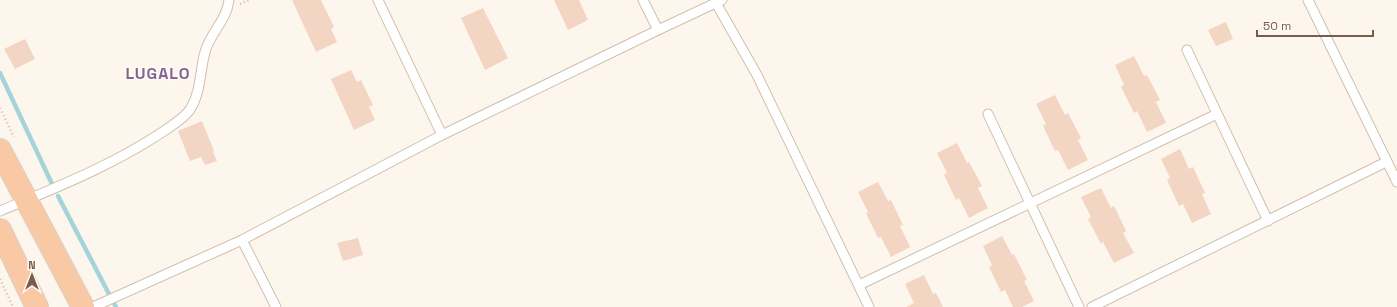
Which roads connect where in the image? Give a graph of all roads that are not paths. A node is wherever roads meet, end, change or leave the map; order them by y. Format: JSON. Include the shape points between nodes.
{"nodes":[{"id":1,"x":229,"y":0,"type":"edge"},
{"id":2,"x":378,"y":0,"type":"edge"},
{"id":3,"x":643,"y":0,"type":"edge"},
{"id":4,"x":1308,"y":0,"type":"edge"},
{"id":5,"x":719,"y":2,"type":"edge"},
{"id":6,"x":658,"y":30,"type":"junction"},
{"id":7,"x":1187,"y":50,"type":"dead end"},
{"id":8,"x":988,"y":114,"type":"dead end"},
{"id":9,"x":1217,"y":114,"type":"junction"},
{"id":10,"x":442,"y":135,"type":"junction"},
{"id":11,"x":0,"y":150,"type":"edge"},
{"id":12,"x":1386,"y":162,"type":"junction"},
{"id":13,"x":1397,"y":182,"type":"edge"},
{"id":14,"x":25,"y":200,"type":"junction"},
{"id":15,"x":1030,"y":203,"type":"junction"},
{"id":16,"x":0,"y":211,"type":"edge"},
{"id":17,"x":1268,"y":221,"type":"junction"},
{"id":18,"x":0,"y":230,"type":"edge"},
{"id":19,"x":242,"y":240,"type":"junction"},
{"id":20,"x":858,"y":285,"type":"junction"},
{"id":21,"x":37,"y":307,"type":"edge"},
{"id":22,"x":83,"y":307,"type":"edge"},
{"id":23,"x":93,"y":307,"type":"edge"},
{"id":24,"x":276,"y":307,"type":"edge"},
{"id":25,"x":869,"y":307,"type":"edge"},
{"id":26,"x":1079,"y":307,"type":"edge"},
{"id":27,"x":1092,"y":307,"type":"edge"}],
"edges":[{"from":1,"to":14,"type":"lane","via":[[228,9],[205,51],[198,90],[191,109],[175,124],[145,144],[87,174]]},
{"from":2,"to":10,"type":"lane"},
{"from":3,"to":6,"type":"lane"},
{"from":4,"to":12,"type":"lane"},
{"from":5,"to":6,"type":"lane"},
{"from":5,"to":20,"type":"lane"},
{"from":6,"to":10,"type":"lane"},
{"from":7,"to":9,"type":"lane"},
{"from":8,"to":15,"type":"lane"},
{"from":9,"to":15,"type":"lane"},
{"from":9,"to":17,"type":"lane"},
{"from":10,"to":19,"type":"lane"},
{"from":11,"to":14,"type":"highway"},
{"from":12,"to":13,"type":"lane"},
{"from":12,"to":17,"type":"lane"},
{"from":14,"to":16,"type":"lane"},
{"from":14,"to":22,"type":"highway"},
{"from":15,"to":20,"type":"lane"},
{"from":15,"to":26,"type":"lane"},
{"from":17,"to":27,"type":"lane"},
{"from":18,"to":21,"type":"highway"},
{"from":19,"to":23,"type":"lane"},
{"from":19,"to":24,"type":"lane"},
{"from":20,"to":25,"type":"lane"}]}
